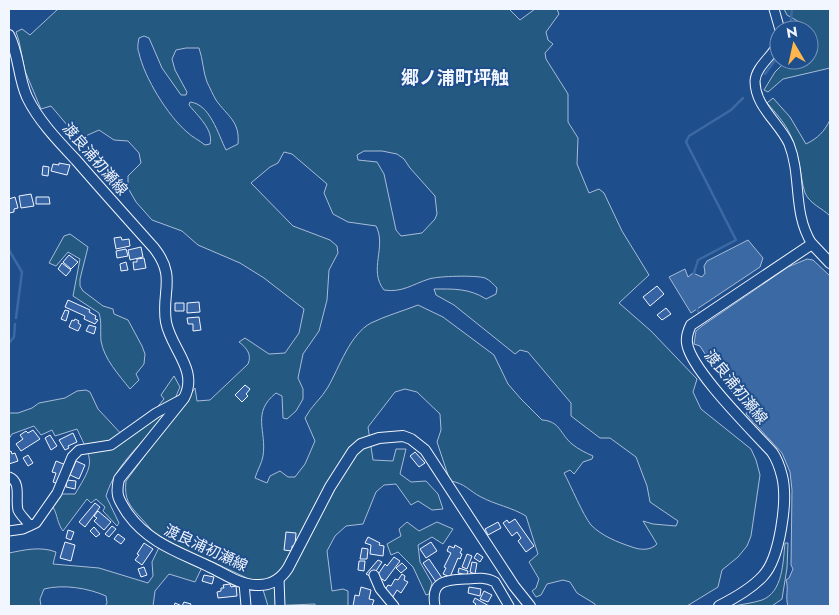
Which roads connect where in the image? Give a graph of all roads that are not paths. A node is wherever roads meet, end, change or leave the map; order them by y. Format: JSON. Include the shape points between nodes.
{"nodes":[{"id":1,"x":9,"y":35,"type":"edge"},
{"id":2,"x":769,"y":56,"type":"edge"},
{"id":3,"x":812,"y":244,"type":"junction"},
{"id":4,"x":830,"y":263,"type":"edge"},
{"id":5,"x":184,"y":398,"type":"junction"},
{"id":6,"x":9,"y":477,"type":"edge"},
{"id":7,"x":30,"y":526,"type":"junction"},
{"id":8,"x":9,"y":531,"type":"edge"},
{"id":9,"x":374,"y":575,"type":"dead end"},
{"id":10,"x":279,"y":579,"type":"junction"},
{"id":11,"x":244,"y":583,"type":"junction"},
{"id":12,"x":246,"y":606,"type":"edge"},
{"id":13,"x":280,"y":606,"type":"edge"},
{"id":14,"x":394,"y":606,"type":"edge"},
{"id":15,"x":434,"y":606,"type":"edge"},
{"id":16,"x":509,"y":606,"type":"edge"},
{"id":17,"x":530,"y":606,"type":"edge"},
{"id":18,"x":719,"y":606,"type":"edge"}],
"edges":[{"from":1,"to":5,"type":"main road","name":"渡良浦初瀬線","via":[[27,97],[37,113],[166,266],[166,324],[188,373],[189,383]]},
{"from":2,"to":3,"type":"street","via":[[755,79],[756,87],[759,99],[791,150],[799,212]]},
{"from":3,"to":4,"type":"main road"},
{"from":3,"to":18,"type":"main road","name":"渡良浦初瀬線","via":[[691,325],[686,337],[690,353],[700,370],[772,452],[783,478],[783,508],[772,562],[764,576],[748,590]]},
{"from":5,"to":7,"type":"street","via":[[156,413],[111,445],[79,450],[72,457],[48,507]]},
{"from":5,"to":11,"type":"main road","name":"渡良浦初瀬線","via":[[119,479],[117,494],[138,526],[158,542]]},
{"from":6,"to":7,"type":"street","via":[[17,489],[18,510]]},
{"from":7,"to":8,"type":"street"},
{"from":9,"to":14,"type":"street","via":[[380,589]]},
{"from":10,"to":11,"type":"main road","name":"渡良浦初瀬線","via":[[262,585]]},
{"from":10,"to":13,"type":"street"},
{"from":10,"to":17,"type":"main road","via":[[288,568],[330,487],[354,451],[369,440],[403,436],[424,450]]},
{"from":11,"to":12,"type":"street"},
{"from":15,"to":16,"type":"street","via":[[435,590],[441,582],[483,578],[495,582]]}]}
